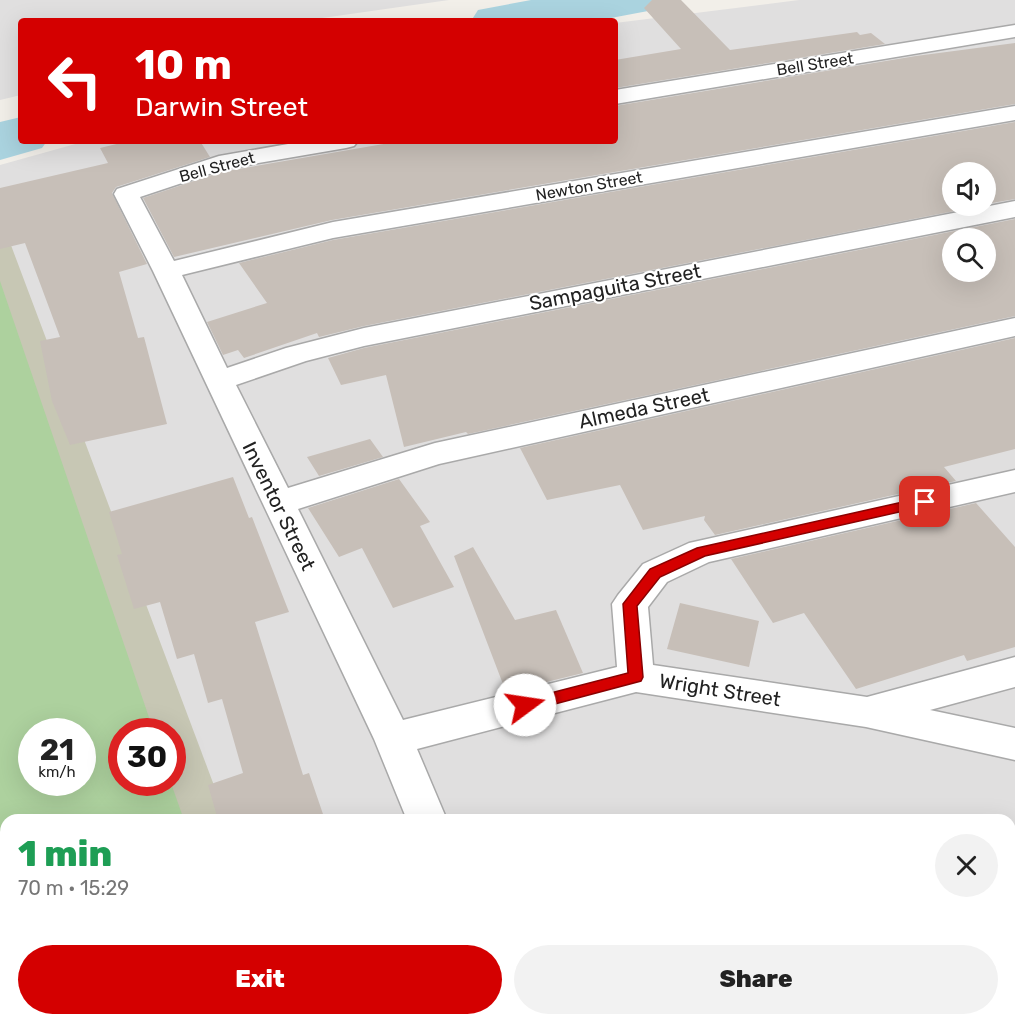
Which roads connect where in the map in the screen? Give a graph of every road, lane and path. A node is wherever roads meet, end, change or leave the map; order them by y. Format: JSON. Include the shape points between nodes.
{"nodes":[{"id":1,"x":1015,"y":31,"type":"edge"},
{"id":2,"x":618,"y":97,"type":"edge"},
{"id":3,"x":1015,"y":113,"type":"edge"},
{"id":4,"x":329,"y":144,"type":"edge"},
{"id":5,"x":126,"y":194,"type":"joint"},
{"id":6,"x":1015,"y":209,"type":"edge"},
{"id":7,"x":166,"y":271,"type":"junction"},
{"id":8,"x":1015,"y":327,"type":"edge"},
{"id":9,"x":218,"y":381,"type":"junction"},
{"id":10,"x":1015,"y":481,"type":"edge"},
{"id":11,"x":278,"y":503,"type":"junction"},
{"id":12,"x":1015,"y":672,"type":"edge"},
{"id":13,"x":636,"y":677,"type":"junction"},
{"id":14,"x":866,"y":712,"type":"junction"},
{"id":15,"x":393,"y":739,"type":"junction"},
{"id":16,"x":1015,"y":744,"type":"edge"},
{"id":17,"x":424,"y":814,"type":"edge"}],
"edges":[{"from":1,"to":2,"type":"street","name":"Bell Street"},
{"from":3,"to":7,"type":"street","name":"Newton Street","via":[[333,230]]},
{"from":4,"to":5,"type":"street","name":"Bell Street","via":[[219,164]]},
{"from":5,"to":7,"type":"street","name":"Inventor Street"},
{"from":6,"to":9,"type":"street","name":"Sampaguita Street","via":[[364,337],[296,354]]},
{"from":7,"to":9,"type":"street","name":"Inventor Street"},
{"from":8,"to":11,"type":"street","name":"Almeda Street","via":[[435,454]]},
{"from":9,"to":11,"type":"street","name":"Inventor Street"},
{"from":10,"to":13,"type":"street","via":[[702,552],[655,573],[630,604]]},
{"from":11,"to":15,"type":"street","name":"Inventor Street"},
{"from":12,"to":14,"type":"street"},
{"from":13,"to":14,"type":"street","name":"Wright Street"},
{"from":13,"to":15,"type":"street","name":"Wright Street"},
{"from":14,"to":16,"type":"street","name":"Wright Street"},
{"from":15,"to":17,"type":"street","name":"Inventor Street"}]}
